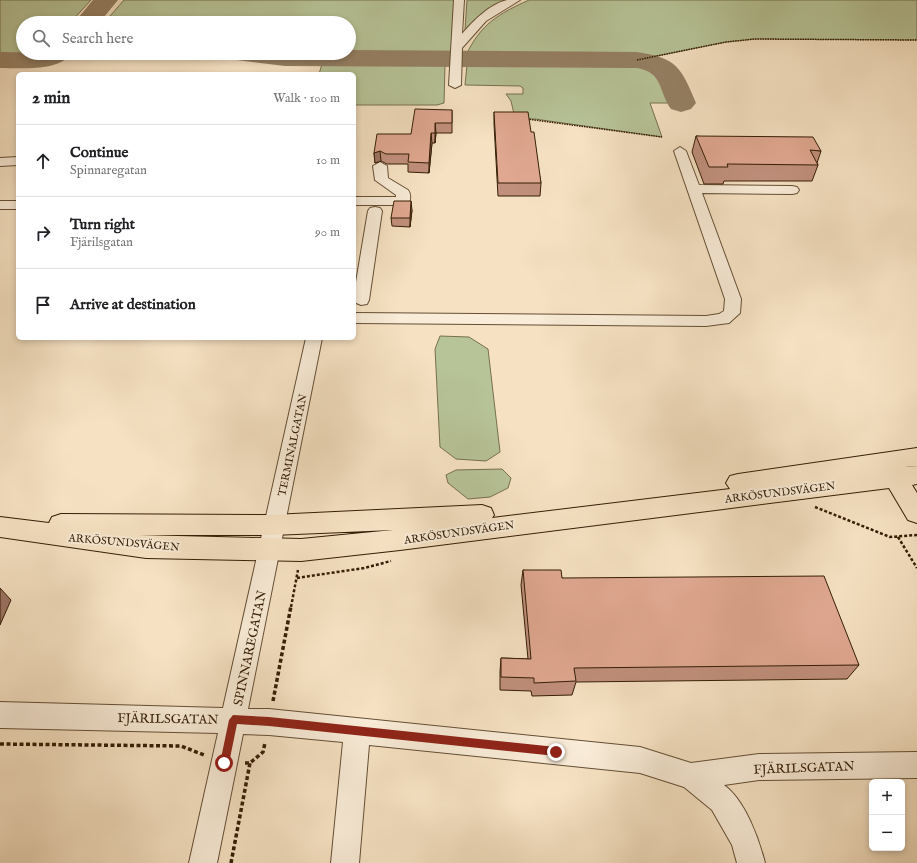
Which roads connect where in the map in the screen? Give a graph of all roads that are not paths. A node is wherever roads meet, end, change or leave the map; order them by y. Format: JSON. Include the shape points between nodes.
{"nodes":[{"id":1,"x":459,"y":0,"type":"edge"},
{"id":2,"x":515,"y":0,"type":"edge"},
{"id":3,"x":457,"y":47,"type":"junction"},
{"id":4,"x":455,"y":85,"type":"dead end"},
{"id":5,"x":680,"y":151,"type":"dead end"},
{"id":6,"x":16,"y":161,"type":"edge"},
{"id":7,"x":0,"y":162,"type":"edge"},
{"id":8,"x":380,"y":166,"type":"dead end"},
{"id":9,"x":694,"y":189,"type":"junction"},
{"id":10,"x":792,"y":190,"type":"dead end"},
{"id":11,"x":356,"y":201,"type":"edge"},
{"id":12,"x":0,"y":205,"type":"edge"},
{"id":13,"x":16,"y":205,"type":"edge"},
{"id":14,"x":375,"y":211,"type":"dead end"},
{"id":15,"x":361,"y":253,"type":"edge"},
{"id":16,"x":360,"y":300,"type":"dead end"},
{"id":17,"x":356,"y":318,"type":"edge"},
{"id":18,"x":314,"y":340,"type":"edge"},
{"id":19,"x":917,"y":457,"type":"edge"},
{"id":20,"x":899,"y":471,"type":"edge"},
{"id":21,"x":917,"y":513,"type":"edge"},
{"id":22,"x":0,"y":516,"type":"edge"},
{"id":23,"x":276,"y":524,"type":"junction"},
{"id":24,"x":0,"y":527,"type":"edge"},
{"id":25,"x":270,"y":551,"type":"junction"},
{"id":26,"x":0,"y":715,"type":"edge"},
{"id":27,"x":233,"y":720,"type":"junction"},
{"id":28,"x":357,"y":731,"type":"junction"},
{"id":29,"x":917,"y":765,"type":"edge"},
{"id":30,"x":691,"y":776,"type":"junction"},
{"id":31,"x":204,"y":863,"type":"edge"},
{"id":32,"x":345,"y":863,"type":"edge"},
{"id":33,"x":751,"y":863,"type":"edge"}],
"edges":[{"from":1,"to":3,"type":"street"},
{"from":2,"to":3,"type":"street","via":[[482,18]]},
{"from":3,"to":4,"type":"street"},
{"from":5,"to":9,"type":"street"},
{"from":6,"to":7,"type":"street"},
{"from":8,"to":11,"type":"street","via":[[382,180],[403,193],[409,201]]},
{"from":9,"to":10,"type":"street"},
{"from":9,"to":17,"type":"street","via":[[732,299],[732,313],[723,319],[706,321]]},
{"from":12,"to":13,"type":"street"},
{"from":14,"to":15,"type":"street"},
{"from":15,"to":16,"type":"street"},
{"from":18,"to":23,"type":"street","name":"TERMINALGATAN"},
{"from":19,"to":20,"type":"main road","name":"ARKÖSUNDSVÄGEN"},
{"from":20,"to":21,"type":"main road"},
{"from":20,"to":23,"type":"main road","name":"ARKÖSUNDSVÄGEN","via":[[786,475],[610,503],[424,519]]},
{"from":20,"to":25,"type":"main road","name":"ARKÖSUNDSVÄGEN","via":[[400,540]]},
{"from":22,"to":23,"type":"main road","name":"ARKÖSUNDSVÄGEN","via":[[59,524]]},
{"from":23,"to":25,"type":"street","name":"TERMINALGATAN"},
{"from":24,"to":25,"type":"main road","name":"ARKÖSUNDSVÄGEN","via":[[146,547]]},
{"from":25,"to":27,"type":"street","name":"SPINNAREGATAN"},
{"from":26,"to":27,"type":"street","name":"FJÄRILSGATAN"},
{"from":27,"to":28,"type":"street","name":"FJÄRILSGATAN"},
{"from":27,"to":31,"type":"street","name":"SPINNAREGATAN"},
{"from":28,"to":30,"type":"street","name":"FJÄRILSGATAN","via":[[640,760]]},
{"from":28,"to":32,"type":"street"},
{"from":29,"to":30,"type":"street","name":"FJÄRILSGATAN","via":[[759,767]]},
{"from":30,"to":33,"type":"street","name":"FJÄRILSGATAN","via":[[722,800],[745,840]]}]}
